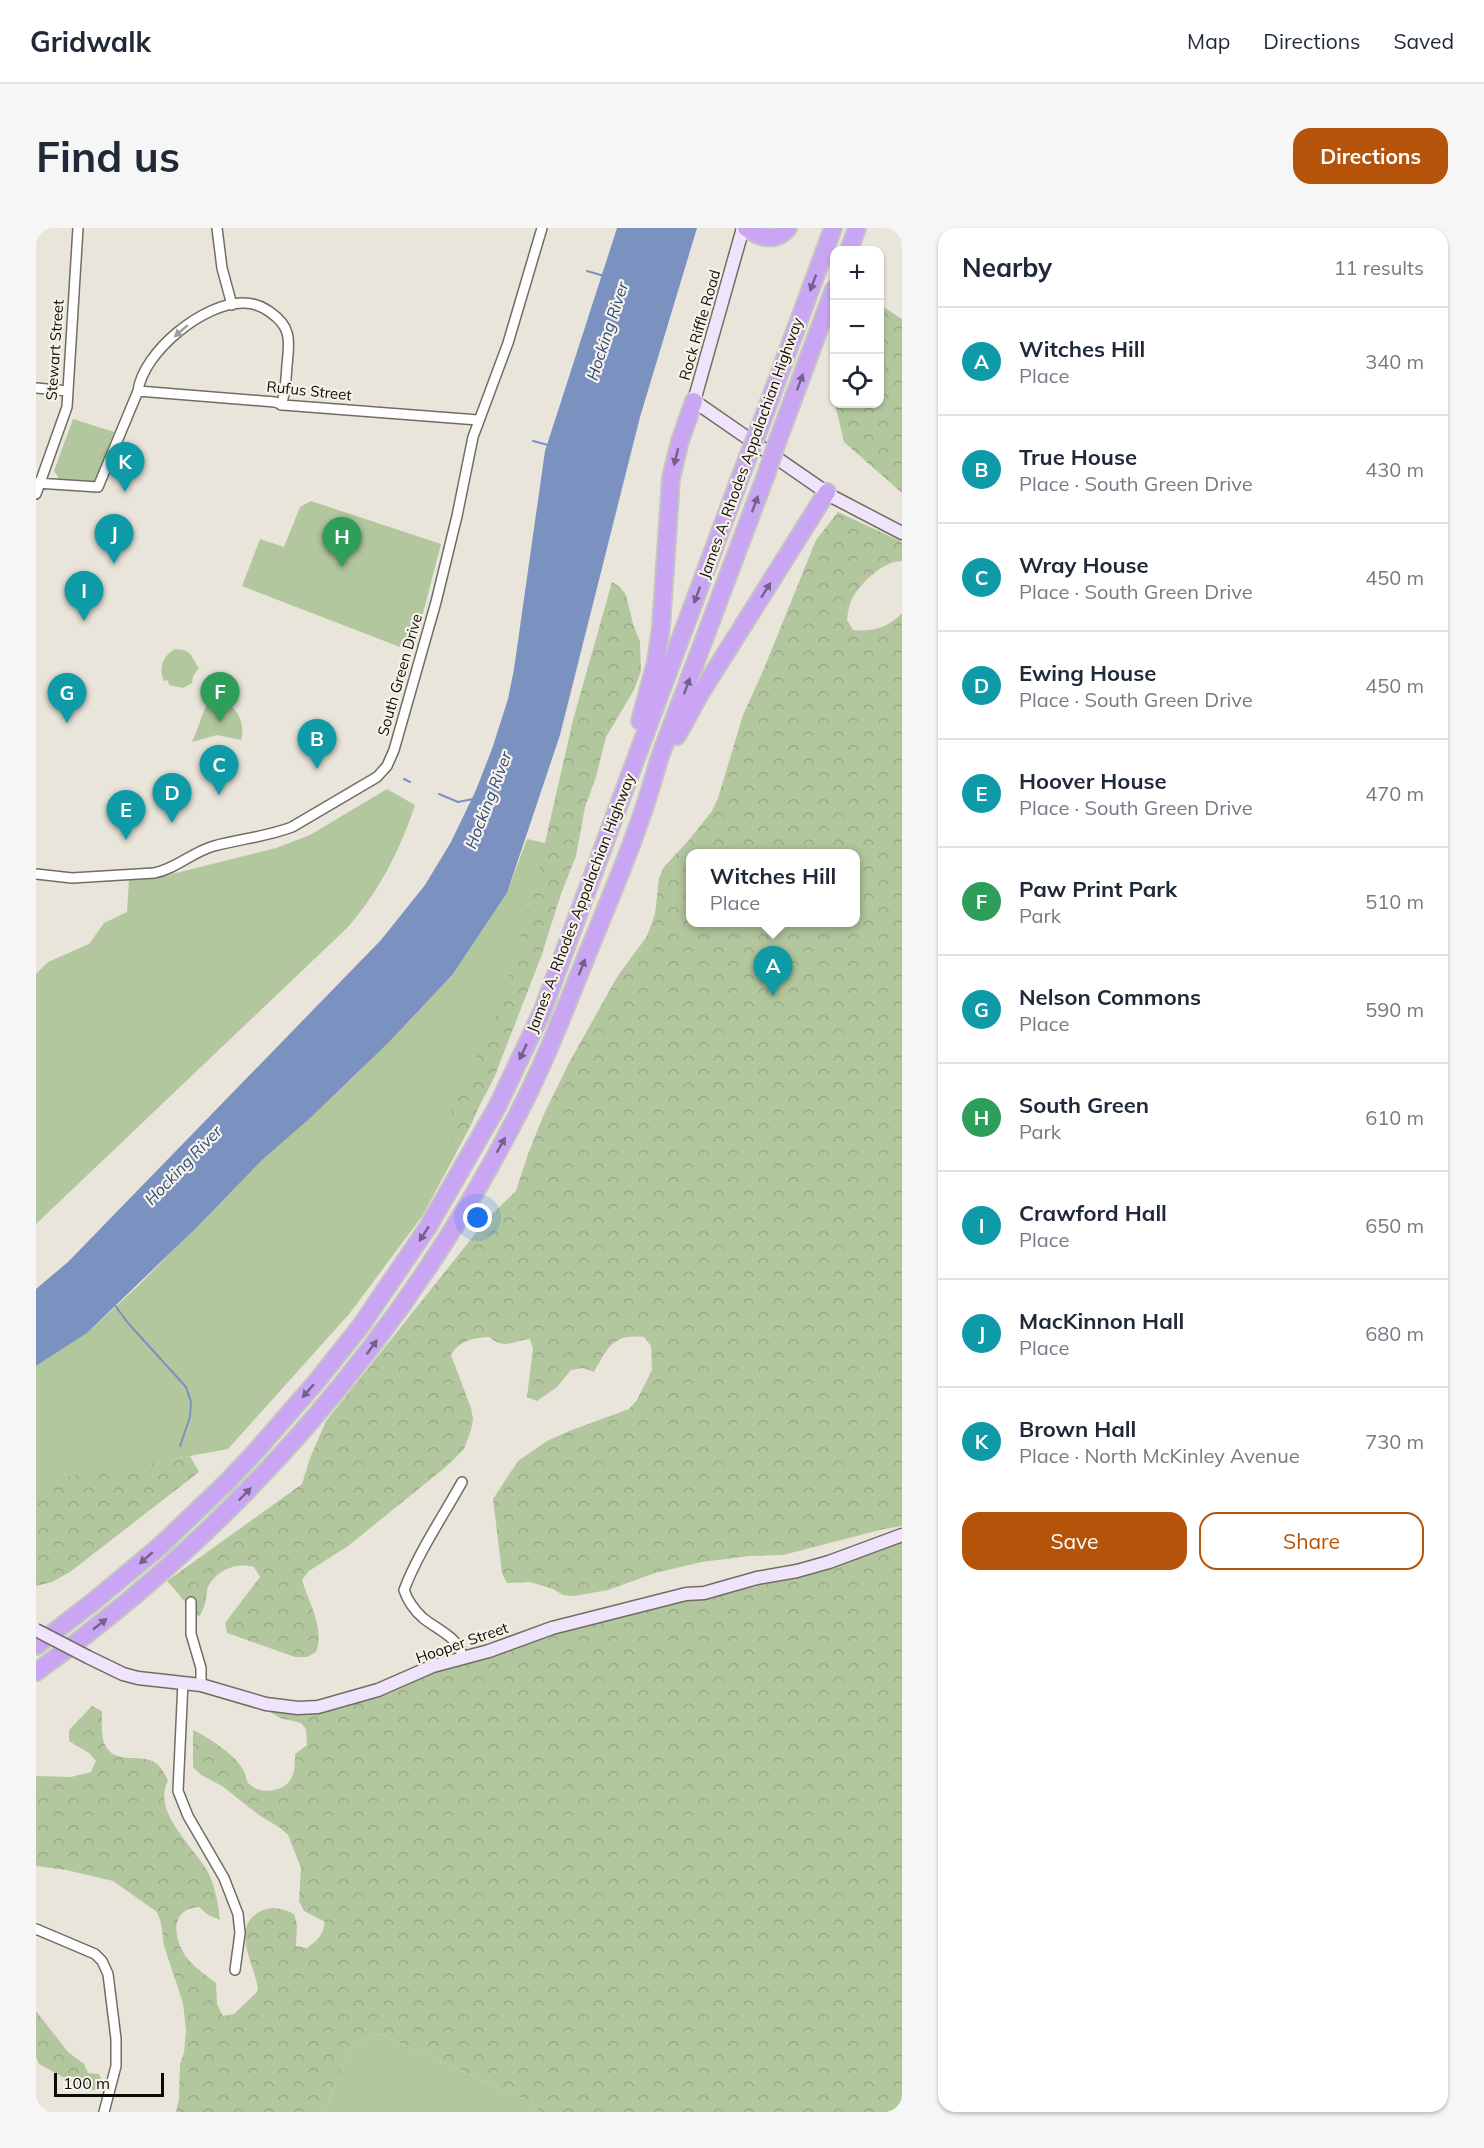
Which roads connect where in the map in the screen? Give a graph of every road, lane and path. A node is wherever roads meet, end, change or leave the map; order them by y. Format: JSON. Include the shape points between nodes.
{"nodes":[{"id":1,"x":78,"y":228,"type":"edge"},
{"id":2,"x":217,"y":228,"type":"edge"},
{"id":3,"x":542,"y":228,"type":"edge"},
{"id":4,"x":744,"y":228,"type":"edge"},
{"id":5,"x":788,"y":228,"type":"edge"},
{"id":6,"x":833,"y":228,"type":"edge"},
{"id":7,"x":857,"y":228,"type":"edge"},
{"id":8,"x":850,"y":246,"type":"edge"},
{"id":9,"x":830,"y":300,"type":"edge"},
{"id":10,"x":232,"y":305,"type":"junction"},
{"id":11,"x":36,"y":388,"type":"edge"},
{"id":12,"x":69,"y":391,"type":"junction"},
{"id":13,"x":138,"y":391,"type":"junction"},
{"id":14,"x":694,"y":401,"type":"junction"},
{"id":15,"x":282,"y":405,"type":"junction"},
{"id":16,"x":478,"y":420,"type":"junction"},
{"id":17,"x":38,"y":483,"type":"edge"},
{"id":18,"x":826,"y":492,"type":"junction"},
{"id":19,"x":36,"y":494,"type":"edge"},
{"id":20,"x":902,"y":533,"type":"edge"},
{"id":21,"x":652,"y":785,"type":"junction"},
{"id":22,"x":617,"y":805,"type":"junction"},
{"id":23,"x":36,"y":874,"type":"edge"},
{"id":24,"x":462,"y":1482,"type":"dead end"},
{"id":25,"x":902,"y":1535,"type":"edge"},
{"id":26,"x":93,"y":1602,"type":"junction"},
{"id":27,"x":191,"y":1602,"type":"dead end"},
{"id":28,"x":36,"y":1630,"type":"edge"},
{"id":29,"x":36,"y":1646,"type":"edge"},
{"id":30,"x":462,"y":1658,"type":"junction"},
{"id":31,"x":36,"y":1672,"type":"edge"},
{"id":32,"x":183,"y":1682,"type":"junction"},
{"id":33,"x":201,"y":1685,"type":"junction"},
{"id":34,"x":36,"y":1929,"type":"edge"},
{"id":35,"x":235,"y":1970,"type":"dead end"},
{"id":36,"x":104,"y":2112,"type":"edge"}],
"edges":[{"from":1,"to":12,"type":"street","name":"Stewart Street"},
{"from":2,"to":10,"type":"street"},
{"from":3,"to":16,"type":"street","name":"South Green Drive","via":[[508,343]]},
{"from":4,"to":5,"type":"highway","via":[[769,238]]},
{"from":4,"to":14,"type":"street","name":"Rock Riffle Road"},
{"from":6,"to":22,"type":"highway","name":"James A. Rhodes Appalachian Highway","one_way":true,"bridge":true,"via":[[633,771]]},
{"from":7,"to":8,"type":"highway"},
{"from":21,"to":9,"type":"highway","name":"James A. Rhodes Appalachian Highway","one_way":true,"bridge":true},
{"from":10,"to":13,"type":"street","one_way":true,"via":[[200,317],[179,333],[148,363],[140,376]]},
{"from":10,"to":15,"type":"street","via":[[245,303],[262,308],[285,328],[288,345]]},
{"from":11,"to":12,"type":"street"},
{"from":12,"to":17,"type":"street","name":"Stewart Street","via":[[46,470]]},
{"from":13,"to":15,"type":"street","name":"Rufus Street"},
{"from":13,"to":17,"type":"street","via":[[98,487]]},
{"from":14,"to":18,"type":"street","name":"Rock Riffle Road"},
{"from":14,"to":22,"type":"highway","one_way":true,"via":[[671,478],[656,662]]},
{"from":15,"to":16,"type":"street","name":"Rufus Street"},
{"from":16,"to":23,"type":"street","name":"South Green Drive","via":[[458,516],[426,636],[394,750],[383,772],[292,827],[212,846],[164,871],[72,878]]},
{"from":17,"to":19,"type":"street","name":"Stewart Street"},
{"from":18,"to":20,"type":"street","name":"Rock Riffle Road"},
{"from":21,"to":18,"type":"highway","one_way":true,"via":[[700,694]]},
{"from":31,"to":21,"type":"highway","name":"James A. Rhodes Appalachian Highway","one_way":true,"via":[[127,1602],[241,1498],[332,1398],[422,1277],[519,1112],[560,1025]]},
{"from":22,"to":26,"type":"highway","name":"James A. Rhodes Appalachian Highway","one_way":true,"via":[[537,1022],[467,1162],[412,1253],[339,1354],[257,1450],[182,1526]]},
{"from":24,"to":30,"type":"street","via":[[412,1567],[404,1590],[423,1619],[454,1641]]},
{"from":25,"to":30,"type":"street","name":"Hooper Street","via":[[797,1571],[620,1610]]},
{"from":26,"to":28,"type":"highway"},
{"from":26,"to":29,"type":"highway","name":"James A. Rhodes Appalachian Highway"},
{"from":27,"to":33,"type":"street","via":[[191,1634],[201,1668]]},
{"from":28,"to":32,"type":"street","name":"Hooper Street","bridge":true,"via":[[123,1674]]},
{"from":30,"to":33,"type":"street","name":"Hooper Street","via":[[378,1690],[318,1707],[266,1704]]},
{"from":32,"to":33,"type":"street","name":"Hooper Street"},
{"from":32,"to":35,"type":"street","via":[[179,1796],[224,1878],[238,1914],[240,1933]]},
{"from":34,"to":36,"type":"street","via":[[95,1954],[106,1968],[116,2066]]}]}
